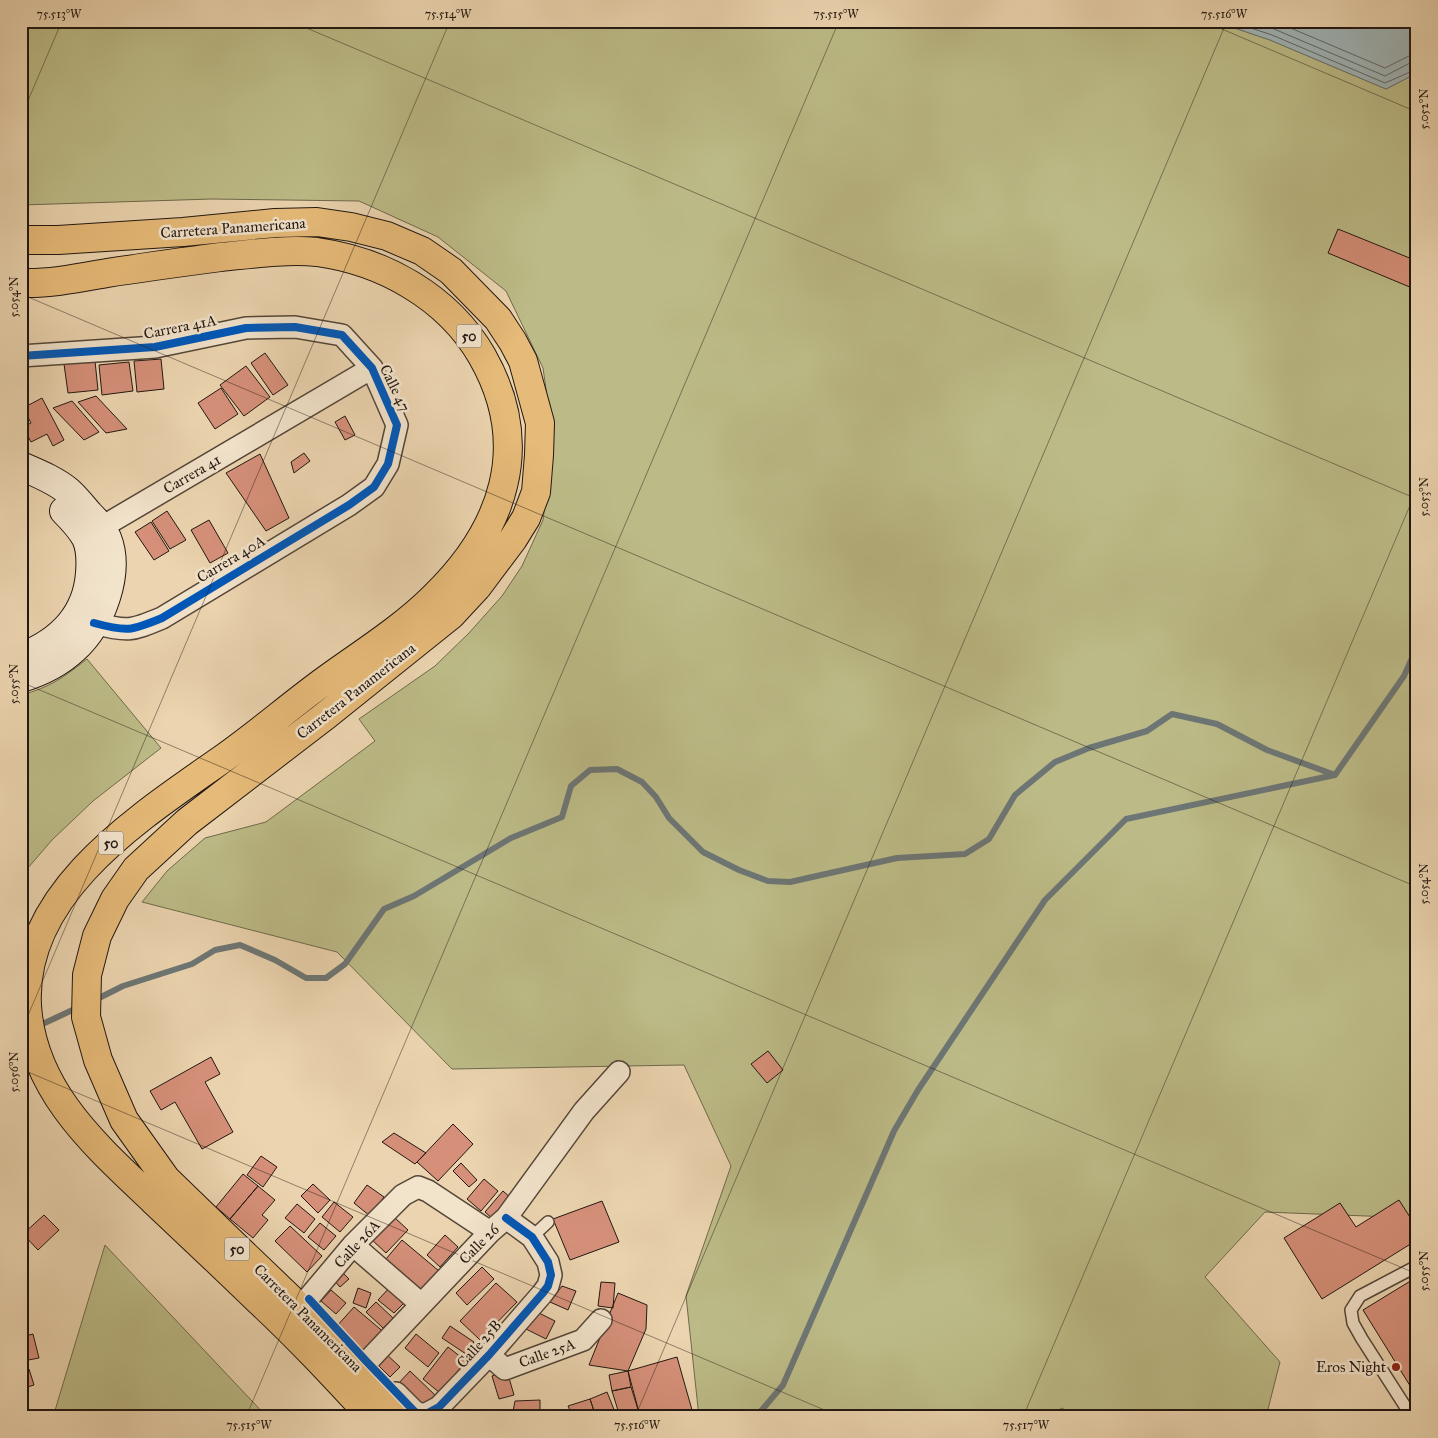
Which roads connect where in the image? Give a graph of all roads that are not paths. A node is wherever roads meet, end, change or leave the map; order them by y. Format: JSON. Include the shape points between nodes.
{"nodes":[{"id":1,"x":21,"y":240,"type":"edge"},
{"id":2,"x":21,"y":283,"type":"edge"},
{"id":3,"x":342,"y":336,"type":"joint"},
{"id":4,"x":21,"y":356,"type":"edge"},
{"id":5,"x":372,"y":368,"type":"junction"},
{"id":6,"x":21,"y":466,"type":"edge"},
{"id":7,"x":21,"y":485,"type":"edge"},
{"id":8,"x":374,"y":487,"type":"joint"},
{"id":9,"x":89,"y":526,"type":"junction"},
{"id":10,"x":94,"y":623,"type":"junction"},
{"id":11,"x":21,"y":657,"type":"edge"},
{"id":12,"x":21,"y":678,"type":"edge"},
{"id":13,"x":619,"y":1072,"type":"dead end"},
{"id":14,"x":548,"y":1222,"type":"dead end"},
{"id":15,"x":498,"y":1225,"type":"junction"},
{"id":16,"x":532,"y":1237,"type":"junction"},
{"id":17,"x":353,"y":1246,"type":"junction"},
{"id":18,"x":1417,"y":1266,"type":"edge"},
{"id":19,"x":305,"y":1303,"type":"junction"},
{"id":20,"x":421,"y":1304,"type":"junction"},
{"id":21,"x":602,"y":1320,"type":"dead end"},
{"id":22,"x":489,"y":1355,"type":"junction"},
{"id":23,"x":366,"y":1362,"type":"junction"},
{"id":24,"x":410,"y":1415,"type":"edge"},
{"id":25,"x":372,"y":1417,"type":"edge"},
{"id":26,"x":1412,"y":1417,"type":"edge"}],
"edges":[{"from":1,"to":19,"type":"highway","name":"Carretera Panamericana","number":"50","via":[[317,222],[387,236],[422,252],[450,270],[475,294],[498,319],[513,342],[530,383],[540,423],[536,492],[513,539],[451,615],[187,822],[136,869],[115,899],[97,936],[87,974],[86,1017],[98,1060],[124,1120],[166,1179]]},
{"from":2,"to":25,"type":"highway","name":"Carretera Panamericana","number":"50","via":[[75,279],[260,253],[315,252],[355,261],[397,276],[428,295],[451,316],[472,339],[486,362],[500,397],[507,425],[508,466],[500,502],[466,563],[432,599],[112,842],[80,873],[58,902],[33,953],[28,980],[27,1008],[33,1039],[46,1078],[71,1117],[104,1155],[285,1326]]},
{"from":3,"to":4,"type":"street","name":"Carrera 41A","via":[[295,327],[246,328],[155,347]]},
{"from":3,"to":5,"type":"street","name":"Calle 47"},
{"from":5,"to":8,"type":"street","name":"Calle 47","via":[[397,425],[388,464]]},
{"from":5,"to":9,"type":"street","name":"Carrera 41"},
{"from":6,"to":9,"type":"main road","via":[[68,491]]},
{"from":7,"to":9,"type":"main road"},
{"from":8,"to":10,"type":"street","name":"Carrera 40A","via":[[162,618],[136,629],[117,630]]},
{"from":9,"to":10,"type":"main road","via":[[108,539],[112,574],[109,590]]},
{"from":9,"to":11,"type":"main road","via":[[86,539],[91,556],[90,578],[80,609],[51,643]]},
{"from":10,"to":12,"type":"main road","via":[[76,648],[62,659]]},
{"from":13,"to":15,"type":"street","name":"Calle 26","via":[[584,1111]]},
{"from":14,"to":16,"type":"lane"},
{"from":15,"to":16,"type":"street"},
{"from":15,"to":17,"type":"street","name":"Calle 26A","via":[[418,1187],[403,1196]]},
{"from":15,"to":20,"type":"street","name":"Calle 26"},
{"from":16,"to":22,"type":"street","name":"Calle 25B","via":[[548,1262],[551,1275],[548,1286]]},
{"from":17,"to":19,"type":"street","name":"Calle 26A"},
{"from":17,"to":20,"type":"street"},
{"from":18,"to":26,"type":"lane","via":[[1360,1296],[1351,1310],[1353,1323],[1362,1339]]},
{"from":19,"to":23,"type":"street"},
{"from":19,"to":24,"type":"highway","name":"Carretera Panamericana","number":"50"},
{"from":20,"to":23,"type":"street","name":"Calle 26"},
{"from":21,"to":22,"type":"street","name":"Calle 25A","via":[[584,1340],[505,1369]]},
{"from":22,"to":24,"type":"street","name":"Calle 25B","via":[[439,1407],[424,1415]]},
{"from":23,"to":24,"type":"street"}]}
